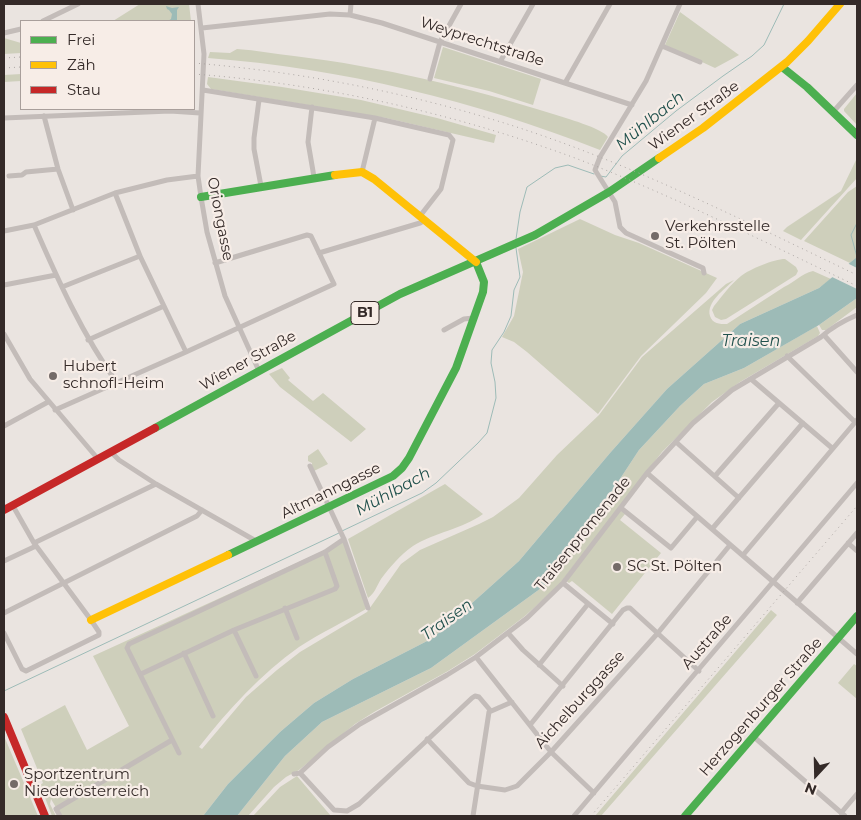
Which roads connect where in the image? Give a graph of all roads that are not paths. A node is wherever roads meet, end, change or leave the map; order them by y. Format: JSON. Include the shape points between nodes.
{"nodes":[{"id":1,"x":78,"y":4,"type":"edge"},
{"id":2,"x":198,"y":4,"type":"edge"},
{"id":3,"x":351,"y":4,"type":"edge"},
{"id":4,"x":461,"y":4,"type":"edge"},
{"id":5,"x":534,"y":4,"type":"edge"},
{"id":6,"x":610,"y":4,"type":"edge"},
{"id":7,"x":680,"y":4,"type":"edge"},
{"id":8,"x":840,"y":4,"type":"edge"},
{"id":9,"x":350,"y":15,"type":"junction"},
{"id":10,"x":45,"y":20,"type":"edge"},
{"id":11,"x":202,"y":28,"type":"junction"},
{"id":12,"x":20,"y":29,"type":"edge"},
{"id":13,"x":4,"y":33,"type":"edge"},
{"id":14,"x":440,"y":42,"type":"junction"},
{"id":15,"x":662,"y":46,"type":"junction"},
{"id":16,"x":500,"y":62,"type":"junction"},
{"id":17,"x":700,"y":62,"type":"dead end"},
{"id":18,"x":782,"y":67,"type":"junction"},
{"id":19,"x":430,"y":79,"type":"dead end"},
{"id":20,"x":565,"y":83,"type":"junction"},
{"id":21,"x":857,"y":85,"type":"edge"},
{"id":22,"x":203,"y":90,"type":"junction"},
{"id":23,"x":259,"y":100,"type":"junction"},
{"id":24,"x":632,"y":105,"type":"junction"},
{"id":25,"x":312,"y":107,"type":"junction"},
{"id":26,"x":833,"y":112,"type":"junction"},
{"id":27,"x":200,"y":113,"type":"junction"},
{"id":28,"x":44,"y":116,"type":"junction"},
{"id":29,"x":4,"y":118,"type":"edge"},
{"id":30,"x":375,"y":118,"type":"junction"},
{"id":31,"x":857,"y":135,"type":"edge"},
{"id":32,"x":58,"y":169,"type":"junction"},
{"id":33,"x":362,"y":172,"type":"junction"},
{"id":34,"x":9,"y":176,"type":"dead end"},
{"id":35,"x":198,"y":176,"type":"junction"},
{"id":36,"x":314,"y":177,"type":"junction"},
{"id":37,"x":261,"y":186,"type":"junction"},
{"id":38,"x":609,"y":192,"type":"junction"},
{"id":39,"x":115,"y":193,"type":"junction"},
{"id":40,"x":200,"y":197,"type":"junction"},
{"id":41,"x":73,"y":210,"type":"junction"},
{"id":42,"x":422,"y":218,"type":"junction"},
{"id":43,"x":34,"y":226,"type":"junction"},
{"id":44,"x":4,"y":231,"type":"edge"},
{"id":45,"x":318,"y":252,"type":"junction"},
{"id":46,"x":140,"y":256,"type":"junction"},
{"id":47,"x":475,"y":261,"type":"junction"},
{"id":48,"x":215,"y":263,"type":"junction"},
{"id":49,"x":704,"y":273,"type":"dead end"},
{"id":50,"x":56,"y":275,"type":"junction"},
{"id":51,"x":4,"y":285,"type":"edge"},
{"id":52,"x":62,"y":287,"type":"junction"},
{"id":53,"x":164,"y":306,"type":"junction"},
{"id":54,"x":857,"y":315,"type":"edge"},
{"id":55,"x":473,"y":318,"type":"junction"},
{"id":56,"x":239,"y":328,"type":"junction"},
{"id":57,"x":444,"y":330,"type":"dead end"},
{"id":58,"x":4,"y":334,"type":"edge"},
{"id":59,"x":824,"y":335,"type":"junction"},
{"id":60,"x":88,"y":340,"type":"junction"},
{"id":61,"x":186,"y":352,"type":"junction"},
{"id":62,"x":787,"y":356,"type":"junction"},
{"id":63,"x":259,"y":371,"type":"junction"},
{"id":64,"x":857,"y":372,"type":"edge"},
{"id":65,"x":751,"y":379,"type":"junction"},
{"id":66,"x":117,"y":383,"type":"junction"},
{"id":67,"x":48,"y":402,"type":"junction"},
{"id":68,"x":779,"y":403,"type":"junction"},
{"id":69,"x":55,"y":410,"type":"junction"},
{"id":70,"x":856,"y":421,"type":"edge"},
{"id":71,"x":803,"y":423,"type":"junction"},
{"id":72,"x":4,"y":426,"type":"edge"},
{"id":73,"x":676,"y":442,"type":"junction"},
{"id":74,"x":832,"y":448,"type":"junction"},
{"id":75,"x":111,"y":452,"type":"junction"},
{"id":76,"x":98,"y":459,"type":"junction"},
{"id":77,"x":310,"y":466,"type":"dead end"},
{"id":78,"x":647,"y":474,"type":"junction"},
{"id":79,"x":714,"y":476,"type":"junction"},
{"id":80,"x":857,"y":483,"type":"edge"},
{"id":81,"x":156,"y":484,"type":"junction"},
{"id":82,"x":739,"y":498,"type":"junction"},
{"id":83,"x":12,"y":506,"type":"junction"},
{"id":84,"x":330,"y":507,"type":"junction"},
{"id":85,"x":621,"y":508,"type":"junction"},
{"id":86,"x":4,"y":510,"type":"edge"},
{"id":87,"x":202,"y":510,"type":"junction"},
{"id":88,"x":698,"y":517,"type":"junction"},
{"id":89,"x":712,"y":529,"type":"junction"},
{"id":90,"x":857,"y":533,"type":"edge"},
{"id":91,"x":344,"y":539,"type":"junction"},
{"id":92,"x":256,"y":542,"type":"junction"},
{"id":93,"x":848,"y":543,"type":"junction"},
{"id":94,"x":35,"y":544,"type":"junction"},
{"id":95,"x":730,"y":545,"type":"junction"},
{"id":96,"x":857,"y":551,"type":"edge"},
{"id":97,"x":325,"y":552,"type":"junction"},
{"id":98,"x":743,"y":555,"type":"junction"},
{"id":99,"x":4,"y":561,"type":"edge"},
{"id":100,"x":774,"y":582,"type":"junction"},
{"id":101,"x":62,"y":583,"type":"junction"},
{"id":102,"x":563,"y":583,"type":"junction"},
{"id":103,"x":797,"y":603,"type":"junction"},
{"id":104,"x":588,"y":604,"type":"junction"},
{"id":105,"x":285,"y":608,"type":"junction"},
{"id":106,"x":368,"y":608,"type":"dead end"},
{"id":107,"x":4,"y":613,"type":"edge"},
{"id":108,"x":857,"y":616,"type":"edge"},
{"id":109,"x":91,"y":620,"type":"junction"},
{"id":110,"x":612,"y":624,"type":"junction"},
{"id":111,"x":234,"y":630,"type":"junction"},
{"id":112,"x":4,"y":633,"type":"edge"},
{"id":113,"x":508,"y":633,"type":"junction"},
{"id":114,"x":657,"y":634,"type":"junction"},
{"id":115,"x":297,"y":638,"type":"dead end"},
{"id":116,"x":839,"y":638,"type":"junction"},
{"id":117,"x":184,"y":653,"type":"junction"},
{"id":118,"x":857,"y":654,"type":"edge"},
{"id":119,"x":476,"y":657,"type":"junction"},
{"id":120,"x":539,"y":665,"type":"junction"},
{"id":121,"x":699,"y":670,"type":"junction"},
{"id":122,"x":141,"y":674,"type":"junction"},
{"id":123,"x":256,"y":676,"type":"dead end"},
{"id":124,"x":562,"y":686,"type":"junction"},
{"id":125,"x":512,"y":702,"type":"junction"},
{"id":126,"x":490,"y":710,"type":"junction"},
{"id":127,"x":213,"y":716,"type":"dead end"},
{"id":128,"x":4,"y":717,"type":"edge"},
{"id":129,"x":530,"y":725,"type":"junction"},
{"id":130,"x":754,"y":737,"type":"junction"},
{"id":131,"x":427,"y":739,"type":"junction"},
{"id":132,"x":172,"y":740,"type":"junction"},
{"id":133,"x":551,"y":752,"type":"junction"},
{"id":134,"x":179,"y":753,"type":"dead end"},
{"id":135,"x":477,"y":786,"type":"junction"},
{"id":136,"x":594,"y":793,"type":"junction"},
{"id":137,"x":857,"y":794,"type":"edge"},
{"id":138,"x":843,"y":815,"type":"edge"},
{"id":139,"x":45,"y":816,"type":"edge"},
{"id":140,"x":60,"y":816,"type":"edge"},
{"id":141,"x":473,"y":816,"type":"edge"},
{"id":142,"x":574,"y":816,"type":"edge"},
{"id":143,"x":685,"y":816,"type":"edge"}],
"edges":[{"from":1,"to":10,"type":"street"},
{"from":2,"to":11,"type":"street","name":"Oriongasse"},
{"from":3,"to":9,"type":"street"},
{"from":4,"to":14,"type":"street"},
{"from":5,"to":16,"type":"street"},
{"from":6,"to":20,"type":"street"},
{"from":7,"to":15,"type":"street"},
{"from":8,"to":18,"type":"street","name":"Wiener Straße","number":"B1","via":[[803,48]]},
{"from":9,"to":11,"type":"street","name":"Weyprechtstraße","via":[[330,14]]},
{"from":9,"to":14,"type":"street","name":"Weyprechtstraße"},
{"from":11,"to":22,"type":"street","name":"Oriongasse"},
{"from":12,"to":13,"type":"street"},
{"from":14,"to":16,"type":"street","name":"Weyprechtstraße"},
{"from":14,"to":19,"type":"street"},
{"from":15,"to":17,"type":"street"},
{"from":15,"to":24,"type":"street"},
{"from":16,"to":20,"type":"street","name":"Weyprechtstraße"},
{"from":18,"to":26,"type":"street"},
{"from":18,"to":38,"type":"street","name":"Wiener Straße","number":"B1","via":[[680,145]]},
{"from":20,"to":24,"type":"street","name":"Weyprechtstraße"},
{"from":21,"to":26,"type":"street"},
{"from":22,"to":23,"type":"street"},
{"from":22,"to":27,"type":"street","name":"Oriongasse"},
{"from":23,"to":25,"type":"street"},
{"from":23,"to":37,"type":"street","via":[[254,144]]},
{"from":24,"to":38,"type":"street","via":[[595,168]]},
{"from":25,"to":30,"type":"street"},
{"from":25,"to":36,"type":"street","via":[[308,142]]},
{"from":26,"to":31,"type":"street"},
{"from":27,"to":28,"type":"street","via":[[170,111]]},
{"from":27,"to":35,"type":"street","name":"Oriongasse"},
{"from":28,"to":29,"type":"street"},
{"from":28,"to":32,"type":"street"},
{"from":30,"to":33,"type":"street"},
{"from":30,"to":42,"type":"street","via":[[449,135],[453,140],[441,189]]},
{"from":32,"to":34,"type":"street"},
{"from":32,"to":41,"type":"street"},
{"from":33,"to":36,"type":"street"},
{"from":33,"to":42,"type":"street"},
{"from":35,"to":39,"type":"street"},
{"from":35,"to":40,"type":"street","name":"Oriongasse"},
{"from":36,"to":37,"type":"street"},
{"from":37,"to":40,"type":"street"},
{"from":38,"to":47,"type":"street","name":"Wiener Straße","number":"B1","via":[[552,226]]},
{"from":38,"to":49,"type":"street","via":[[615,202],[620,227],[626,233],[702,268]]},
{"from":39,"to":41,"type":"street"},
{"from":39,"to":46,"type":"street"},
{"from":40,"to":48,"type":"street","name":"Oriongasse"},
{"from":41,"to":43,"type":"street"},
{"from":42,"to":45,"type":"street","via":[[420,223]]},
{"from":42,"to":47,"type":"street"},
{"from":43,"to":44,"type":"street"},
{"from":43,"to":50,"type":"street"},
{"from":45,"to":48,"type":"street","via":[[311,236],[306,235]]},
{"from":45,"to":56,"type":"street","via":[[334,284]]},
{"from":46,"to":52,"type":"street"},
{"from":46,"to":53,"type":"street"},
{"from":47,"to":55,"type":"street","name":"Altmanngasse","via":[[484,282]]},
{"from":47,"to":63,"type":"street","name":"Wiener Straße","number":"B1","via":[[413,287]]},
{"from":48,"to":56,"type":"street","name":"Oriongasse"},
{"from":50,"to":51,"type":"street"},
{"from":50,"to":52,"type":"street"},
{"from":52,"to":60,"type":"street"},
{"from":53,"to":60,"type":"street"},
{"from":53,"to":61,"type":"street"},
{"from":54,"to":59,"type":"street","name":"Traisenpromenade"},
{"from":55,"to":57,"type":"street","via":[[464,319]]},
{"from":55,"to":84,"type":"street","name":"Altmanngasse","via":[[456,368],[406,463],[383,482]]},
{"from":56,"to":61,"type":"street"},
{"from":56,"to":63,"type":"street","name":"Oriongasse"},
{"from":58,"to":67,"type":"street","via":[[30,379]]},
{"from":59,"to":62,"type":"street","name":"Traisenpromenade"},
{"from":59,"to":64,"type":"street"},
{"from":60,"to":66,"type":"street"},
{"from":61,"to":66,"type":"street"},
{"from":62,"to":65,"type":"street","name":"Traisenpromenade"},
{"from":62,"to":70,"type":"street"},
{"from":63,"to":75,"type":"street","name":"Wiener Straße","number":"B1"},
{"from":65,"to":68,"type":"street"},
{"from":65,"to":73,"type":"street","name":"Traisenpromenade","via":[[708,409]]},
{"from":66,"to":69,"type":"street"},
{"from":67,"to":69,"type":"street"},
{"from":67,"to":72,"type":"street"},
{"from":68,"to":71,"type":"street"},
{"from":68,"to":79,"type":"street"},
{"from":69,"to":76,"type":"street"},
{"from":70,"to":74,"type":"street"},
{"from":71,"to":74,"type":"street"},
{"from":71,"to":82,"type":"street"},
{"from":73,"to":78,"type":"street","name":"Traisenpromenade"},
{"from":73,"to":79,"type":"street"},
{"from":74,"to":98,"type":"street"},
{"from":75,"to":76,"type":"street","name":"Wiener Straße","number":"B1"},
{"from":75,"to":81,"type":"street"},
{"from":76,"to":83,"type":"street","name":"Wiener Straße","number":"B1"},
{"from":77,"to":84,"type":"street"},
{"from":78,"to":85,"type":"street","name":"Traisenpromenade"},
{"from":78,"to":88,"type":"street"},
{"from":79,"to":82,"type":"street"},
{"from":80,"to":100,"type":"street","name":"Austraße"},
{"from":81,"to":87,"type":"street"},
{"from":81,"to":94,"type":"street"},
{"from":82,"to":89,"type":"street"},
{"from":83,"to":86,"type":"street","name":"Wiener Straße","number":"B1"},
{"from":83,"to":94,"type":"street"},
{"from":84,"to":91,"type":"street"},
{"from":84,"to":92,"type":"street","name":"Altmanngasse"},
{"from":85,"to":88,"type":"street","via":[[671,548]]},
{"from":85,"to":102,"type":"street","name":"Traisenpromenade"},
{"from":87,"to":92,"type":"street"},
{"from":87,"to":101,"type":"street","via":[[197,516]]},
{"from":88,"to":89,"type":"street"},
{"from":89,"to":95,"type":"street"},
{"from":90,"to":93,"type":"street"},
{"from":91,"to":97,"type":"street"},
{"from":91,"to":106,"type":"street"},
{"from":92,"to":109,"type":"street","name":"Altmanngasse"},
{"from":93,"to":96,"type":"street"},
{"from":93,"to":103,"type":"street"},
{"from":94,"to":99,"type":"street"},
{"from":94,"to":101,"type":"street"},
{"from":95,"to":98,"type":"street"},
{"from":95,"to":114,"type":"street","name":"Aichelburggasse"},
{"from":97,"to":105,"type":"street","via":[[337,586],[335,589]]},
{"from":97,"to":122,"type":"street","via":[[129,644],[127,648]]},
{"from":98,"to":100,"type":"street"},
{"from":100,"to":103,"type":"street"},
{"from":100,"to":121,"type":"street","name":"Austraße"},
{"from":101,"to":107,"type":"street"},
{"from":101,"to":109,"type":"street"},
{"from":102,"to":104,"type":"street"},
{"from":102,"to":113,"type":"street","name":"Traisenpromenade"},
{"from":103,"to":116,"type":"street"},
{"from":104,"to":110,"type":"street"},
{"from":104,"to":120,"type":"street"},
{"from":105,"to":111,"type":"street"},
{"from":105,"to":115,"type":"street"},
{"from":108,"to":116,"type":"street","name":"Herzogenburger Straße"},
{"from":109,"to":112,"type":"street","via":[[99,632],[97,636],[26,671]]},
{"from":110,"to":114,"type":"street","via":[[623,610],[630,608]]},
{"from":110,"to":124,"type":"street"},
{"from":111,"to":117,"type":"street"},
{"from":111,"to":123,"type":"street"},
{"from":113,"to":119,"type":"street","name":"Traisenpromenade"},
{"from":113,"to":120,"type":"street"},
{"from":114,"to":121,"type":"street"},
{"from":114,"to":133,"type":"street","name":"Aichelburggasse"},
{"from":116,"to":118,"type":"street"},
{"from":116,"to":130,"type":"street","name":"Herzogenburger Straße"},
{"from":117,"to":122,"type":"street"},
{"from":117,"to":127,"type":"street"},
{"from":119,"to":125,"type":"street"},
{"from":119,"to":131,"type":"street","name":"Traisenpromenade","via":[[360,724],[297,773],[334,810],[347,811],[359,804]]},
{"from":120,"to":124,"type":"street"},
{"from":121,"to":136,"type":"street","name":"Austraße"},
{"from":122,"to":132,"type":"street"},
{"from":124,"to":129,"type":"street"},
{"from":125,"to":126,"type":"street"},
{"from":125,"to":129,"type":"street"},
{"from":126,"to":131,"type":"street","via":[[475,696]]},
{"from":126,"to":135,"type":"street"},
{"from":128,"to":139,"type":"street"},
{"from":129,"to":133,"type":"street"},
{"from":130,"to":138,"type":"street"},
{"from":130,"to":143,"type":"street","name":"Herzogenburger Straße"},
{"from":131,"to":135,"type":"street","name":"Aichelburggasse","via":[[469,783]]},
{"from":132,"to":134,"type":"street"},
{"from":132,"to":140,"type":"street","via":[[56,809]]},
{"from":133,"to":135,"type":"street","name":"Aichelburggasse","via":[[514,788]]},
{"from":133,"to":136,"type":"street"},
{"from":135,"to":141,"type":"street"},
{"from":136,"to":142,"type":"street","name":"Austraße"},
{"from":137,"to":138,"type":"street"}]}
